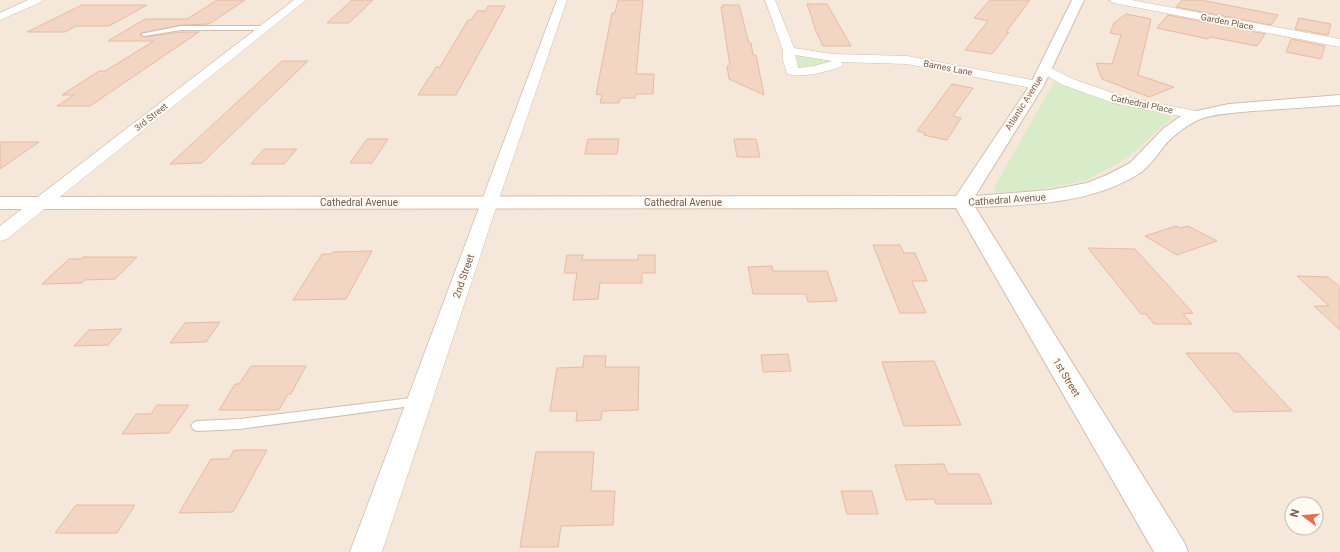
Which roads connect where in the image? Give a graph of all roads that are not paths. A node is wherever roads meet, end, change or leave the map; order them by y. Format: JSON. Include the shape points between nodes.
{"nodes":[{"id":1,"x":37,"y":0,"type":"edge"},
{"id":2,"x":302,"y":0,"type":"edge"},
{"id":3,"x":562,"y":0,"type":"edge"},
{"id":4,"x":770,"y":0,"type":"edge"},
{"id":5,"x":1078,"y":0,"type":"edge"},
{"id":6,"x":1114,"y":0,"type":"edge"},
{"id":7,"x":0,"y":17,"type":"edge"},
{"id":8,"x":266,"y":28,"type":"junction"},
{"id":9,"x":144,"y":34,"type":"dead end"},
{"id":10,"x":1340,"y":44,"type":"edge"},
{"id":11,"x":789,"y":50,"type":"junction"},
{"id":12,"x":858,"y":58,"type":"junction"},
{"id":13,"x":1045,"y":69,"type":"junction"},
{"id":14,"x":1037,"y":85,"type":"junction"},
{"id":15,"x":1338,"y":102,"type":"edge"},
{"id":16,"x":1196,"y":115,"type":"junction"},
{"id":17,"x":489,"y":202,"type":"junction"},
{"id":18,"x":962,"y":202,"type":"junction"},
{"id":19,"x":0,"y":203,"type":"edge"},
{"id":20,"x":40,"y":203,"type":"junction"},
{"id":21,"x":0,"y":234,"type":"edge"},
{"id":22,"x":419,"y":402,"type":"junction"},
{"id":23,"x":197,"y":426,"type":"dead end"},
{"id":24,"x":366,"y":552,"type":"edge"},
{"id":25,"x":1172,"y":552,"type":"edge"}],
"edges":[{"from":1,"to":7,"type":"street"},
{"from":2,"to":8,"type":"street","name":"3rd Street"},
{"from":3,"to":17,"type":"street","name":"2nd Street"},
{"from":4,"to":11,"type":"street","name":"Barnes Lane"},
{"from":5,"to":13,"type":"street","name":"Atlantic Avenue"},
{"from":6,"to":10,"type":"street","name":"Garden Place"},
{"from":8,"to":9,"type":"lane","via":[[181,28]]},
{"from":8,"to":20,"type":"street","name":"3rd Street"},
{"from":11,"to":12,"type":"street","name":"Barnes Lane","via":[[806,56]]},
{"from":11,"to":12,"type":"street","name":"Barnes Lane","via":[[792,71],[799,72]]},
{"from":12,"to":14,"type":"street","name":"Barnes Lane","via":[[907,60]]},
{"from":13,"to":14,"type":"street","name":"Atlantic Avenue"},
{"from":13,"to":16,"type":"street","name":"Cathedral Place","via":[[1068,82],[1118,100]]},
{"from":14,"to":18,"type":"street","name":"Atlantic Avenue"},
{"from":15,"to":16,"type":"street","name":"Cathedral Avenue","via":[[1244,108]]},
{"from":16,"to":18,"type":"street","name":"Cathedral Avenue","via":[[1167,134],[1134,168],[1110,181],[1050,196]]},
{"from":17,"to":18,"type":"street","name":"Cathedral Avenue"},
{"from":17,"to":20,"type":"street","name":"Cathedral Avenue"},
{"from":17,"to":22,"type":"street","name":"2nd Street"},
{"from":18,"to":25,"type":"street","name":"1st Street"},
{"from":19,"to":20,"type":"street","name":"Cathedral Avenue"},
{"from":20,"to":21,"type":"street","name":"3rd Street"},
{"from":22,"to":23,"type":"lane","via":[[240,424]]},
{"from":22,"to":24,"type":"street","name":"2nd Street"}]}
